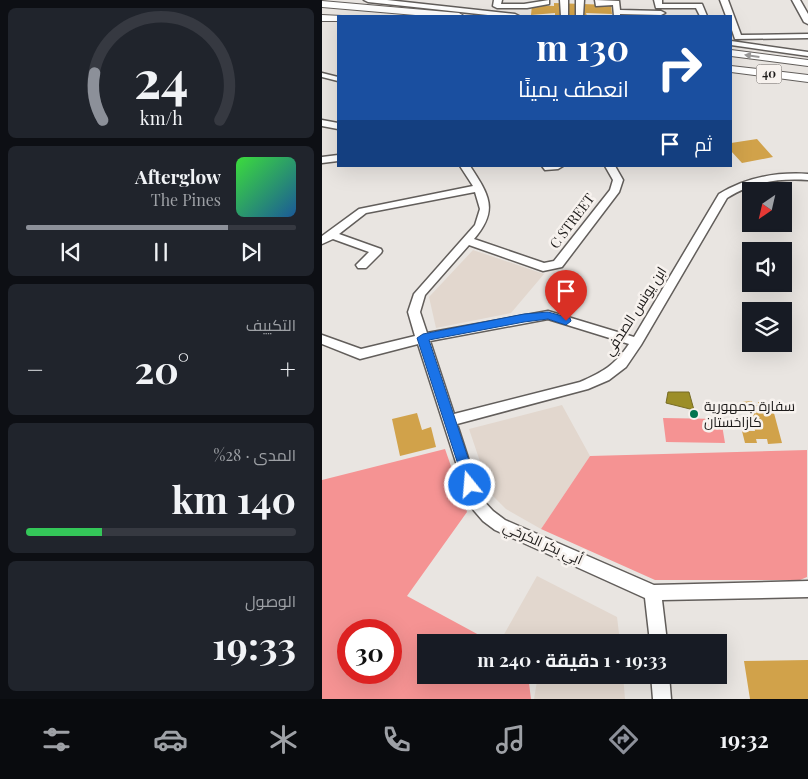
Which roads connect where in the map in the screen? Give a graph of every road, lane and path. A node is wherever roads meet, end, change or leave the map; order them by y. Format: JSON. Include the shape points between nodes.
{"nodes":[{"id":1,"x":368,"y":0,"type":"edge"},
{"id":2,"x":498,"y":0,"type":"edge"},
{"id":3,"x":545,"y":0,"type":"edge"},
{"id":4,"x":564,"y":0,"type":"edge"},
{"id":5,"x":580,"y":0,"type":"edge"},
{"id":6,"x":599,"y":0,"type":"edge"},
{"id":7,"x":724,"y":0,"type":"edge"},
{"id":8,"x":527,"y":2,"type":"edge"},
{"id":9,"x":797,"y":3,"type":"edge"},
{"id":10,"x":322,"y":4,"type":"edge"},
{"id":11,"x":808,"y":6,"type":"edge"},
{"id":12,"x":617,"y":8,"type":"edge"},
{"id":13,"x":660,"y":9,"type":"edge"},
{"id":14,"x":700,"y":9,"type":"edge"},
{"id":15,"x":448,"y":15,"type":"edge"},
{"id":16,"x":506,"y":15,"type":"edge"},
{"id":17,"x":565,"y":15,"type":"edge"},
{"id":18,"x":580,"y":15,"type":"edge"},
{"id":19,"x":729,"y":15,"type":"edge"},
{"id":20,"x":322,"y":17,"type":"edge"},
{"id":21,"x":337,"y":18,"type":"edge"},
{"id":22,"x":732,"y":22,"type":"edge"},
{"id":23,"x":808,"y":22,"type":"edge"},
{"id":24,"x":808,"y":36,"type":"edge"},
{"id":25,"x":732,"y":44,"type":"edge"},
{"id":26,"x":732,"y":53,"type":"edge"},
{"id":27,"x":808,"y":54,"type":"edge"},
{"id":28,"x":808,"y":63,"type":"edge"},
{"id":29,"x":732,"y":68,"type":"edge"},
{"id":30,"x":322,"y":75,"type":"edge"},
{"id":31,"x":337,"y":79,"type":"edge"},
{"id":32,"x":808,"y":79,"type":"edge"},
{"id":33,"x":322,"y":123,"type":"edge"},
{"id":34,"x":337,"y":126,"type":"edge"},
{"id":35,"x":337,"y":158,"type":"edge"},
{"id":36,"x":322,"y":160,"type":"edge"},
{"id":37,"x":466,"y":167,"type":"edge"},
{"id":38,"x":611,"y":167,"type":"edge"},
{"id":39,"x":808,"y":177,"type":"edge"},
{"id":40,"x":480,"y":188,"type":"junction"},
{"id":41,"x":327,"y":238,"type":"edge"},
{"id":42,"x":468,"y":241,"type":"junction"},
{"id":43,"x":362,"y":265,"type":"dead end"},
{"id":44,"x":423,"y":338,"type":"junction"},
{"id":45,"x":322,"y":339,"type":"edge"},
{"id":46,"x":637,"y":342,"type":"junction"},
{"id":47,"x":450,"y":420,"type":"junction"},
{"id":48,"x":808,"y":589,"type":"edge"},
{"id":49,"x":653,"y":593,"type":"junction"},
{"id":50,"x":657,"y":634,"type":"edge"},
{"id":51,"x":661,"y":684,"type":"edge"},
{"id":52,"x":662,"y":699,"type":"edge"}],
"edges":[{"from":1,"to":16,"type":"street"},
{"from":2,"to":8,"type":"street","via":[[497,6],[527,6]]},
{"from":3,"to":8,"type":"street","via":[[545,4]]},
{"from":4,"to":17,"type":"street"},
{"from":5,"to":18,"type":"street"},
{"from":6,"to":12,"type":"street","via":[[599,4]]},
{"from":7,"to":19,"type":"street"},
{"from":9,"to":11,"type":"street"},
{"from":9,"to":23,"type":"street"},
{"from":10,"to":15,"type":"highway"},
{"from":12,"to":13,"type":"street"},
{"from":13,"to":14,"type":"street"},
{"from":20,"to":21,"type":"highway"},
{"from":22,"to":24,"type":"street","via":[[738,37]]},
{"from":25,"to":27,"type":"street"},
{"from":28,"to":26,"type":"highway","number":"40","one_way":true},
{"from":29,"to":32,"type":"highway","number":"40"},
{"from":30,"to":31,"type":"street"},
{"from":33,"to":34,"type":"street"},
{"from":35,"to":36,"type":"street"},
{"from":37,"to":40,"type":"street","name":"أبي بكر الكرخي"},
{"from":38,"to":42,"type":"street","name":"C STREET","via":[[618,180],[615,190],[558,264],[543,267]]},
{"from":39,"to":46,"type":"street","name":"ابن يونس الصدفي","via":[[779,176],[737,186],[724,196]]},
{"from":40,"to":41,"type":"street","via":[[363,211]]},
{"from":40,"to":42,"type":"street","name":"أبي بكر الكرخي","via":[[485,210],[480,226]]},
{"from":41,"to":43,"type":"street","via":[[376,251]]},
{"from":42,"to":44,"type":"street","name":"أبي بكر الكرخي","via":[[420,294],[414,312]]},
{"from":44,"to":45,"type":"street","via":[[360,354]]},
{"from":44,"to":46,"type":"street","via":[[548,315]]},
{"from":44,"to":47,"type":"street","name":"أبي بكر الكرخي"},
{"from":46,"to":47,"type":"street","name":"ابن يونس الصدفي","via":[[622,364],[583,386]]},
{"from":47,"to":49,"type":"street","name":"أبي بكر الكرخي","via":[[475,501],[488,516]]},
{"from":48,"to":49,"type":"street","name":"أبي بكر الكرخي"},
{"from":49,"to":50,"type":"street"},
{"from":51,"to":52,"type":"street"}]}
